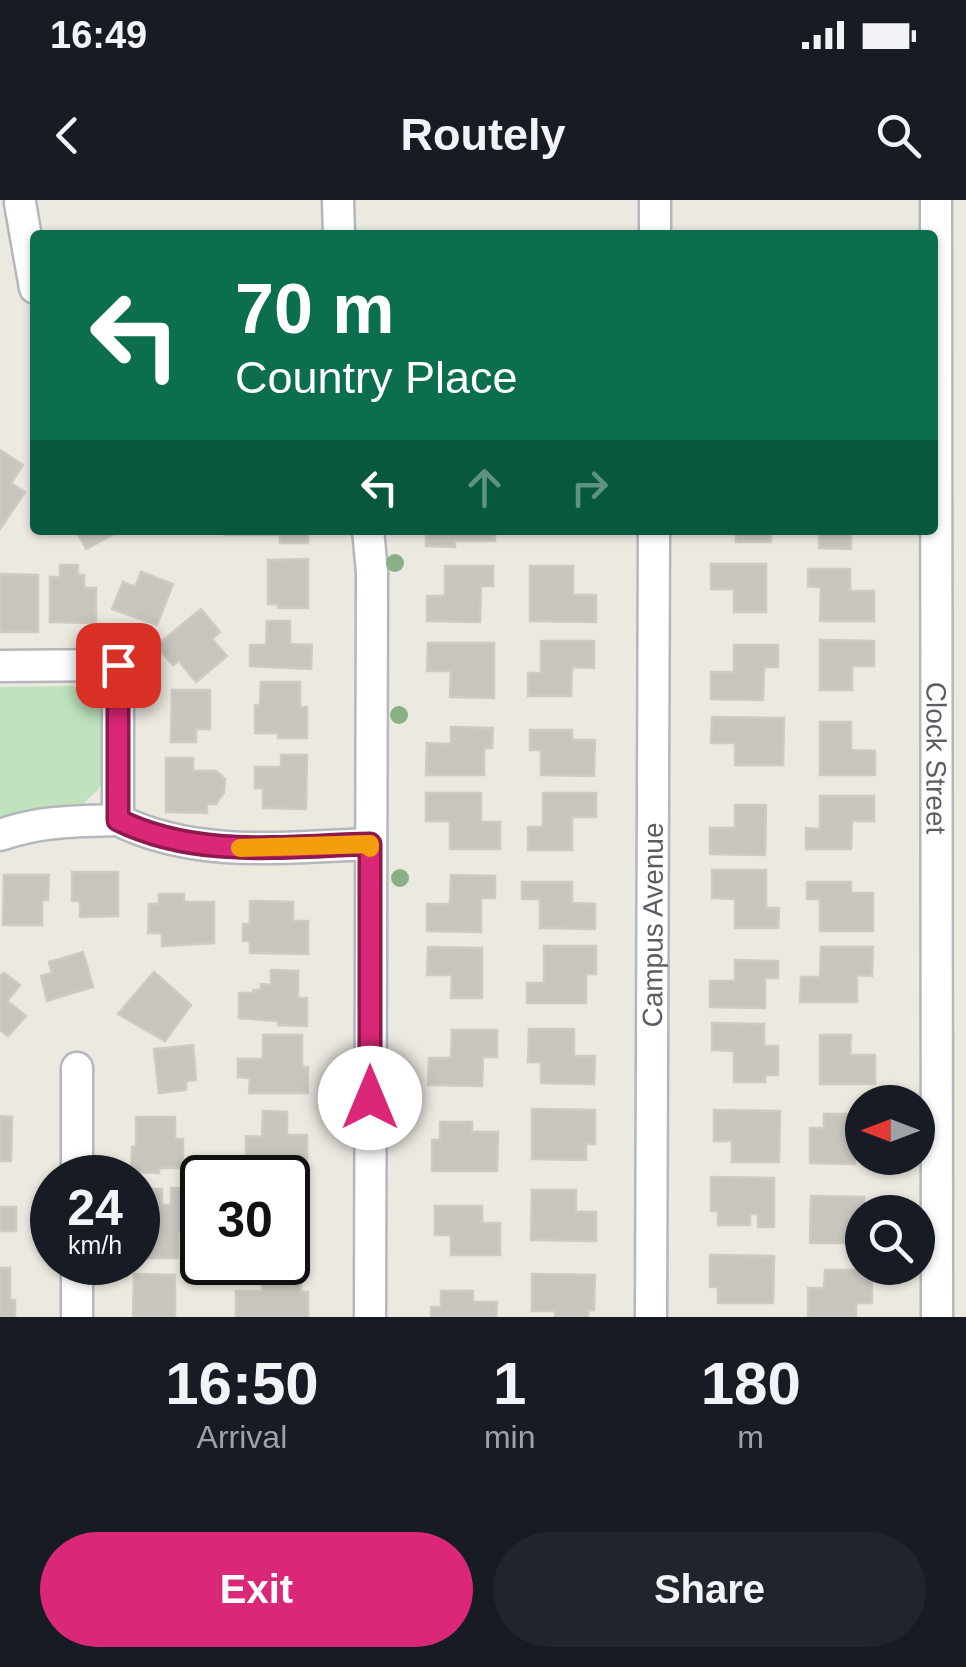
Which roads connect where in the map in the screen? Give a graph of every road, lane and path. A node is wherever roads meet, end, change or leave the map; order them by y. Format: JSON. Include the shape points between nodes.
{"nodes":[{"id":1,"x":338,"y":200,"type":"edge"},
{"id":2,"x":655,"y":200,"type":"edge"},
{"id":3,"x":936,"y":200,"type":"edge"},
{"id":4,"x":18,"y":204,"type":"edge"},
{"id":5,"x":339,"y":230,"type":"edge"},
{"id":6,"x":655,"y":230,"type":"edge"},
{"id":7,"x":936,"y":230,"type":"edge"},
{"id":8,"x":30,"y":263,"type":"edge"},
{"id":9,"x":368,"y":535,"type":"edge"},
{"id":10,"x":654,"y":535,"type":"edge"},
{"id":11,"x":936,"y":535,"type":"edge"},
{"id":12,"x":0,"y":666,"type":"edge"},
{"id":13,"x":118,"y":820,"type":"junction"},
{"id":14,"x":0,"y":835,"type":"edge"},
{"id":15,"x":370,"y":844,"type":"junction"},
{"id":16,"x":77,"y":1068,"type":"dead end"},
{"id":17,"x":77,"y":1155,"type":"edge"},
{"id":18,"x":77,"y":1285,"type":"edge"},
{"id":19,"x":76,"y":1317,"type":"edge"},
{"id":20,"x":370,"y":1317,"type":"edge"},
{"id":21,"x":651,"y":1317,"type":"edge"},
{"id":22,"x":937,"y":1317,"type":"edge"}],
"edges":[{"from":1,"to":5,"type":"street"},
{"from":2,"to":6,"type":"street"},
{"from":3,"to":7,"type":"street","name":"Clock Street"},
{"from":4,"to":8,"type":"street"},
{"from":9,"to":15,"type":"street"},
{"from":10,"to":21,"type":"street","name":"Campus Avenue"},
{"from":11,"to":22,"type":"street","name":"Clock Street"},
{"from":12,"to":13,"type":"street","via":[[118,665]]},
{"from":13,"to":14,"type":"street","via":[[24,826]]},
{"from":13,"to":15,"type":"street","via":[[197,845]]},
{"from":15,"to":20,"type":"street"},
{"from":16,"to":17,"type":"street"},
{"from":18,"to":19,"type":"street"}]}
